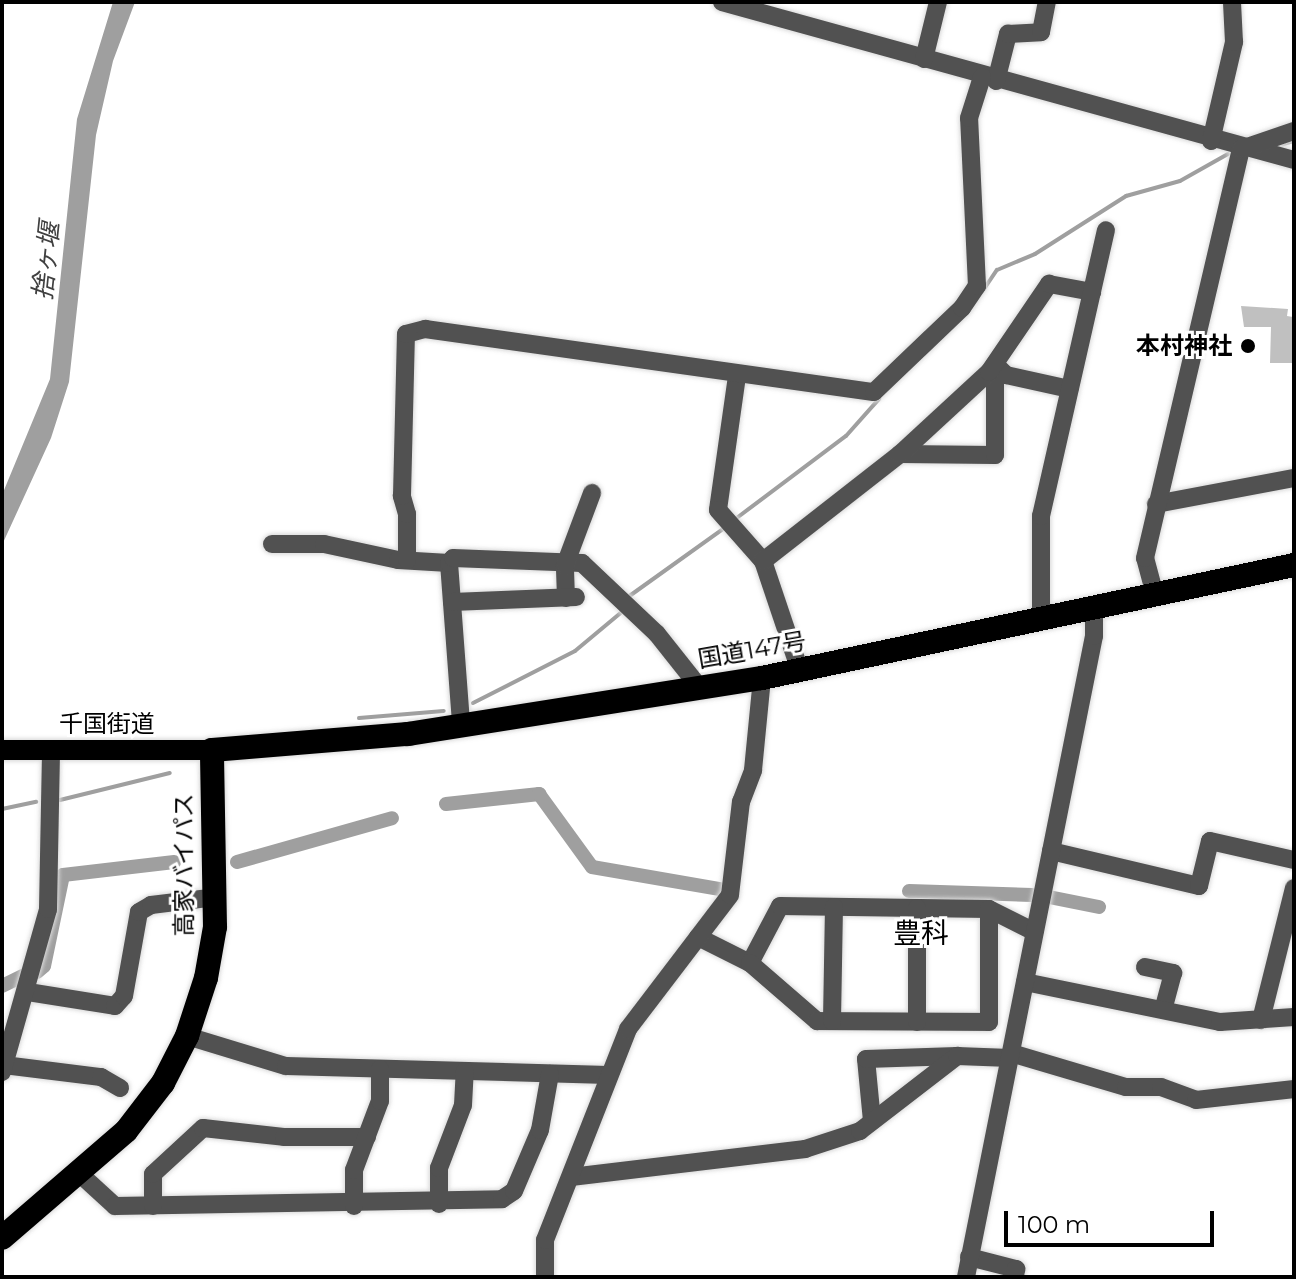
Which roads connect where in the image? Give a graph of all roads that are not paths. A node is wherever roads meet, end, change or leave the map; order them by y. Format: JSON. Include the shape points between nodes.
{"nodes":[{"id":1,"x":722,"y":2,"type":"edge"},
{"id":2,"x":938,"y":2,"type":"edge"},
{"id":3,"x":1047,"y":2,"type":"edge"},
{"id":4,"x":1232,"y":2,"type":"edge"},
{"id":5,"x":924,"y":59,"type":"junction"},
{"id":6,"x":989,"y":79,"type":"junction"},
{"id":7,"x":1294,"y":131,"type":"edge"},
{"id":8,"x":1211,"y":141,"type":"junction"},
{"id":9,"x":1241,"y":149,"type":"junction"},
{"id":10,"x":1294,"y":160,"type":"edge"},
{"id":11,"x":1106,"y":230,"type":"dead end"},
{"id":12,"x":1092,"y":292,"type":"junction"},
{"id":13,"x":995,"y":364,"type":"junction"},
{"id":14,"x":737,"y":376,"type":"junction"},
{"id":15,"x":1069,"y":389,"type":"junction"},
{"id":16,"x":900,"y":454,"type":"junction"},
{"id":17,"x":1294,"y":478,"type":"edge"},
{"id":18,"x":592,"y":493,"type":"dead end"},
{"id":19,"x":1156,"y":504,"type":"junction"},
{"id":20,"x":272,"y":544,"type":"dead end"},
{"id":21,"x":407,"y":560,"type":"junction"},
{"id":22,"x":567,"y":560,"type":"junction"},
{"id":23,"x":763,"y":561,"type":"junction"},
{"id":24,"x":449,"y":563,"type":"junction"},
{"id":25,"x":1294,"y":565,"type":"edge"},
{"id":26,"x":1155,"y":595,"type":"junction"},
{"id":27,"x":452,"y":602,"type":"junction"},
{"id":28,"x":1094,"y":608,"type":"junction"},
{"id":29,"x":1041,"y":620,"type":"junction"},
{"id":30,"x":800,"y":671,"type":"junction"},
{"id":31,"x":762,"y":678,"type":"junction"},
{"id":32,"x":700,"y":688,"type":"junction"},
{"id":33,"x":461,"y":723,"type":"junction"},
{"id":34,"x":2,"y":750,"type":"edge"},
{"id":35,"x":51,"y":750,"type":"junction"},
{"id":36,"x":212,"y":750,"type":"junction"},
{"id":37,"x":1051,"y":851,"type":"junction"},
{"id":38,"x":1294,"y":860,"type":"edge"},
{"id":39,"x":1294,"y":888,"type":"edge"},
{"id":40,"x":216,"y":897,"type":"junction"},
{"id":41,"x":834,"y":907,"type":"junction"},
{"id":42,"x":917,"y":908,"type":"junction"},
{"id":43,"x":989,"y":909,"type":"junction"},
{"id":44,"x":1035,"y":932,"type":"junction"},
{"id":45,"x":698,"y":937,"type":"junction"},
{"id":46,"x":750,"y":963,"type":"junction"},
{"id":47,"x":1145,"y":967,"type":"dead end"},
{"id":48,"x":1025,"y":982,"type":"junction"},
{"id":49,"x":28,"y":992,"type":"junction"},
{"id":50,"x":1163,"y":1010,"type":"junction"},
{"id":51,"x":1294,"y":1017,"type":"edge"},
{"id":52,"x":1261,"y":1020,"type":"junction"},
{"id":53,"x":832,"y":1021,"type":"junction"},
{"id":54,"x":917,"y":1022,"type":"junction"},
{"id":55,"x":187,"y":1036,"type":"junction"},
{"id":56,"x":1010,"y":1055,"type":"junction"},
{"id":57,"x":957,"y":1056,"type":"junction"},
{"id":58,"x":3,"y":1068,"type":"edge"},
{"id":59,"x":380,"y":1069,"type":"junction"},
{"id":60,"x":465,"y":1071,"type":"junction"},
{"id":61,"x":550,"y":1074,"type":"junction"},
{"id":62,"x":608,"y":1075,"type":"junction"},
{"id":63,"x":120,"y":1088,"type":"dead end"},
{"id":64,"x":1294,"y":1089,"type":"edge"},
{"id":65,"x":872,"y":1121,"type":"junction"},
{"id":66,"x":367,"y":1137,"type":"junction"},
{"id":67,"x":81,"y":1175,"type":"junction"},
{"id":68,"x":571,"y":1177,"type":"junction"},
{"id":69,"x":439,"y":1204,"type":"junction"},
{"id":70,"x":153,"y":1206,"type":"junction"},
{"id":71,"x":354,"y":1206,"type":"junction"},
{"id":72,"x":2,"y":1238,"type":"edge"},
{"id":73,"x":969,"y":1257,"type":"junction"},
{"id":74,"x":545,"y":1277,"type":"edge"},
{"id":75,"x":966,"y":1277,"type":"edge"},
{"id":76,"x":1015,"y":1277,"type":"edge"}],
"edges":[{"from":1,"to":5,"type":"street"},
{"from":2,"to":5,"type":"street"},
{"from":3,"to":6,"type":"street","via":[[1041,32],[1008,34]]},
{"from":4,"to":8,"type":"street","via":[[1234,42]]},
{"from":5,"to":6,"type":"street"},
{"from":6,"to":8,"type":"street"},
{"from":6,"to":14,"type":"street","via":[[969,118],[977,280],[967,303],[874,392]]},
{"from":7,"to":9,"type":"street"},
{"from":8,"to":9,"type":"street"},
{"from":9,"to":10,"type":"street"},
{"from":9,"to":19,"type":"street"},
{"from":11,"to":12,"type":"street"},
{"from":12,"to":13,"type":"street","via":[[1049,284]]},
{"from":12,"to":15,"type":"street"},
{"from":13,"to":15,"type":"street","via":[[1006,375]]},
{"from":13,"to":16,"type":"street"},
{"from":13,"to":16,"type":"street","via":[[995,455]]},
{"from":14,"to":21,"type":"street","via":[[425,329],[406,334],[402,496]]},
{"from":14,"to":23,"type":"street","via":[[718,510]]},
{"from":15,"to":29,"type":"street","via":[[1041,516]]},
{"from":16,"to":23,"type":"street"},
{"from":17,"to":19,"type":"street"},
{"from":18,"to":22,"type":"street"},
{"from":19,"to":26,"type":"street","via":[[1145,558]]},
{"from":20,"to":21,"type":"street","via":[[324,544]]},
{"from":21,"to":24,"type":"street"},
{"from":22,"to":24,"type":"street","via":[[453,558]]},
{"from":22,"to":27,"type":"street","via":[[571,597]]},
{"from":22,"to":32,"type":"street","via":[[582,563],[602,580],[657,634]]},
{"from":23,"to":30,"type":"street"},
{"from":24,"to":27,"type":"street"},
{"from":25,"to":26,"type":"highway","name":"国道147号"},
{"from":26,"to":28,"type":"highway","name":"国道147号"},
{"from":27,"to":33,"type":"street"},
{"from":28,"to":29,"type":"highway","name":"国道147号"},
{"from":28,"to":37,"type":"street","via":[[1094,636]]},
{"from":29,"to":30,"type":"highway","name":"国道147号"},
{"from":30,"to":31,"type":"highway","name":"国道147号"},
{"from":31,"to":32,"type":"highway","name":"国道147号"},
{"from":31,"to":45,"type":"street","via":[[734,883]]},
{"from":32,"to":33,"type":"highway","name":"国道147号"},
{"from":33,"to":36,"type":"highway","name":"国道147号","via":[[336,743]]},
{"from":34,"to":35,"type":"main road","name":"千国街道"},
{"from":35,"to":36,"type":"main road","name":"千国街道"},
{"from":35,"to":49,"type":"street","via":[[51,885]]},
{"from":36,"to":40,"type":"highway","name":"高家バイパス"},
{"from":37,"to":38,"type":"street","via":[[1199,886],[1210,841]]},
{"from":37,"to":44,"type":"street"},
{"from":39,"to":52,"type":"street"},
{"from":40,"to":49,"type":"street","via":[[151,905],[139,912],[124,996],[115,1006]]},
{"from":40,"to":55,"type":"highway","name":"高家バイパス","via":[[206,978]]},
{"from":41,"to":42,"type":"street"},
{"from":41,"to":46,"type":"street","via":[[780,906]]},
{"from":41,"to":53,"type":"street"},
{"from":42,"to":43,"type":"street"},
{"from":42,"to":54,"type":"street"},
{"from":43,"to":44,"type":"street"},
{"from":43,"to":54,"type":"street","via":[[989,1022]]},
{"from":44,"to":48,"type":"street"},
{"from":45,"to":46,"type":"street"},
{"from":45,"to":62,"type":"street","via":[[628,1029]]},
{"from":46,"to":53,"type":"street","via":[[817,1021]]},
{"from":47,"to":50,"type":"street","via":[[1173,973]]},
{"from":48,"to":50,"type":"street"},
{"from":48,"to":56,"type":"street"},
{"from":49,"to":58,"type":"street"},
{"from":50,"to":52,"type":"street","via":[[1220,1022]]},
{"from":51,"to":52,"type":"street"},
{"from":53,"to":54,"type":"street"},
{"from":55,"to":59,"type":"street","via":[[286,1066]]},
{"from":55,"to":67,"type":"highway","name":"高家バイパス","via":[[140,1115]]},
{"from":56,"to":57,"type":"street"},
{"from":56,"to":64,"type":"street","via":[[1126,1087],[1161,1087],[1196,1100]]},
{"from":56,"to":73,"type":"street"},
{"from":57,"to":65,"type":"street"},
{"from":57,"to":65,"type":"street","via":[[866,1059]]},
{"from":58,"to":63,"type":"street","via":[[101,1077]]},
{"from":59,"to":60,"type":"street"},
{"from":59,"to":66,"type":"street","via":[[380,1101]]},
{"from":60,"to":61,"type":"street"},
{"from":60,"to":69,"type":"street","via":[[463,1105],[439,1168]]},
{"from":61,"to":62,"type":"street"},
{"from":61,"to":69,"type":"street","via":[[540,1130],[514,1191],[502,1199]]},
{"from":62,"to":68,"type":"street"},
{"from":65,"to":68,"type":"street","via":[[860,1131],[805,1149]]},
{"from":66,"to":70,"type":"street","via":[[284,1137],[203,1128],[153,1174]]},
{"from":66,"to":71,"type":"street","via":[[354,1170]]},
{"from":67,"to":70,"type":"street","via":[[115,1206]]},
{"from":67,"to":72,"type":"highway","name":"高家バイパス"},
{"from":68,"to":74,"type":"street","via":[[545,1240]]},
{"from":69,"to":71,"type":"street"},
{"from":70,"to":71,"type":"street"},
{"from":73,"to":75,"type":"street"},
{"from":73,"to":76,"type":"street","via":[[1016,1269]]}]}
